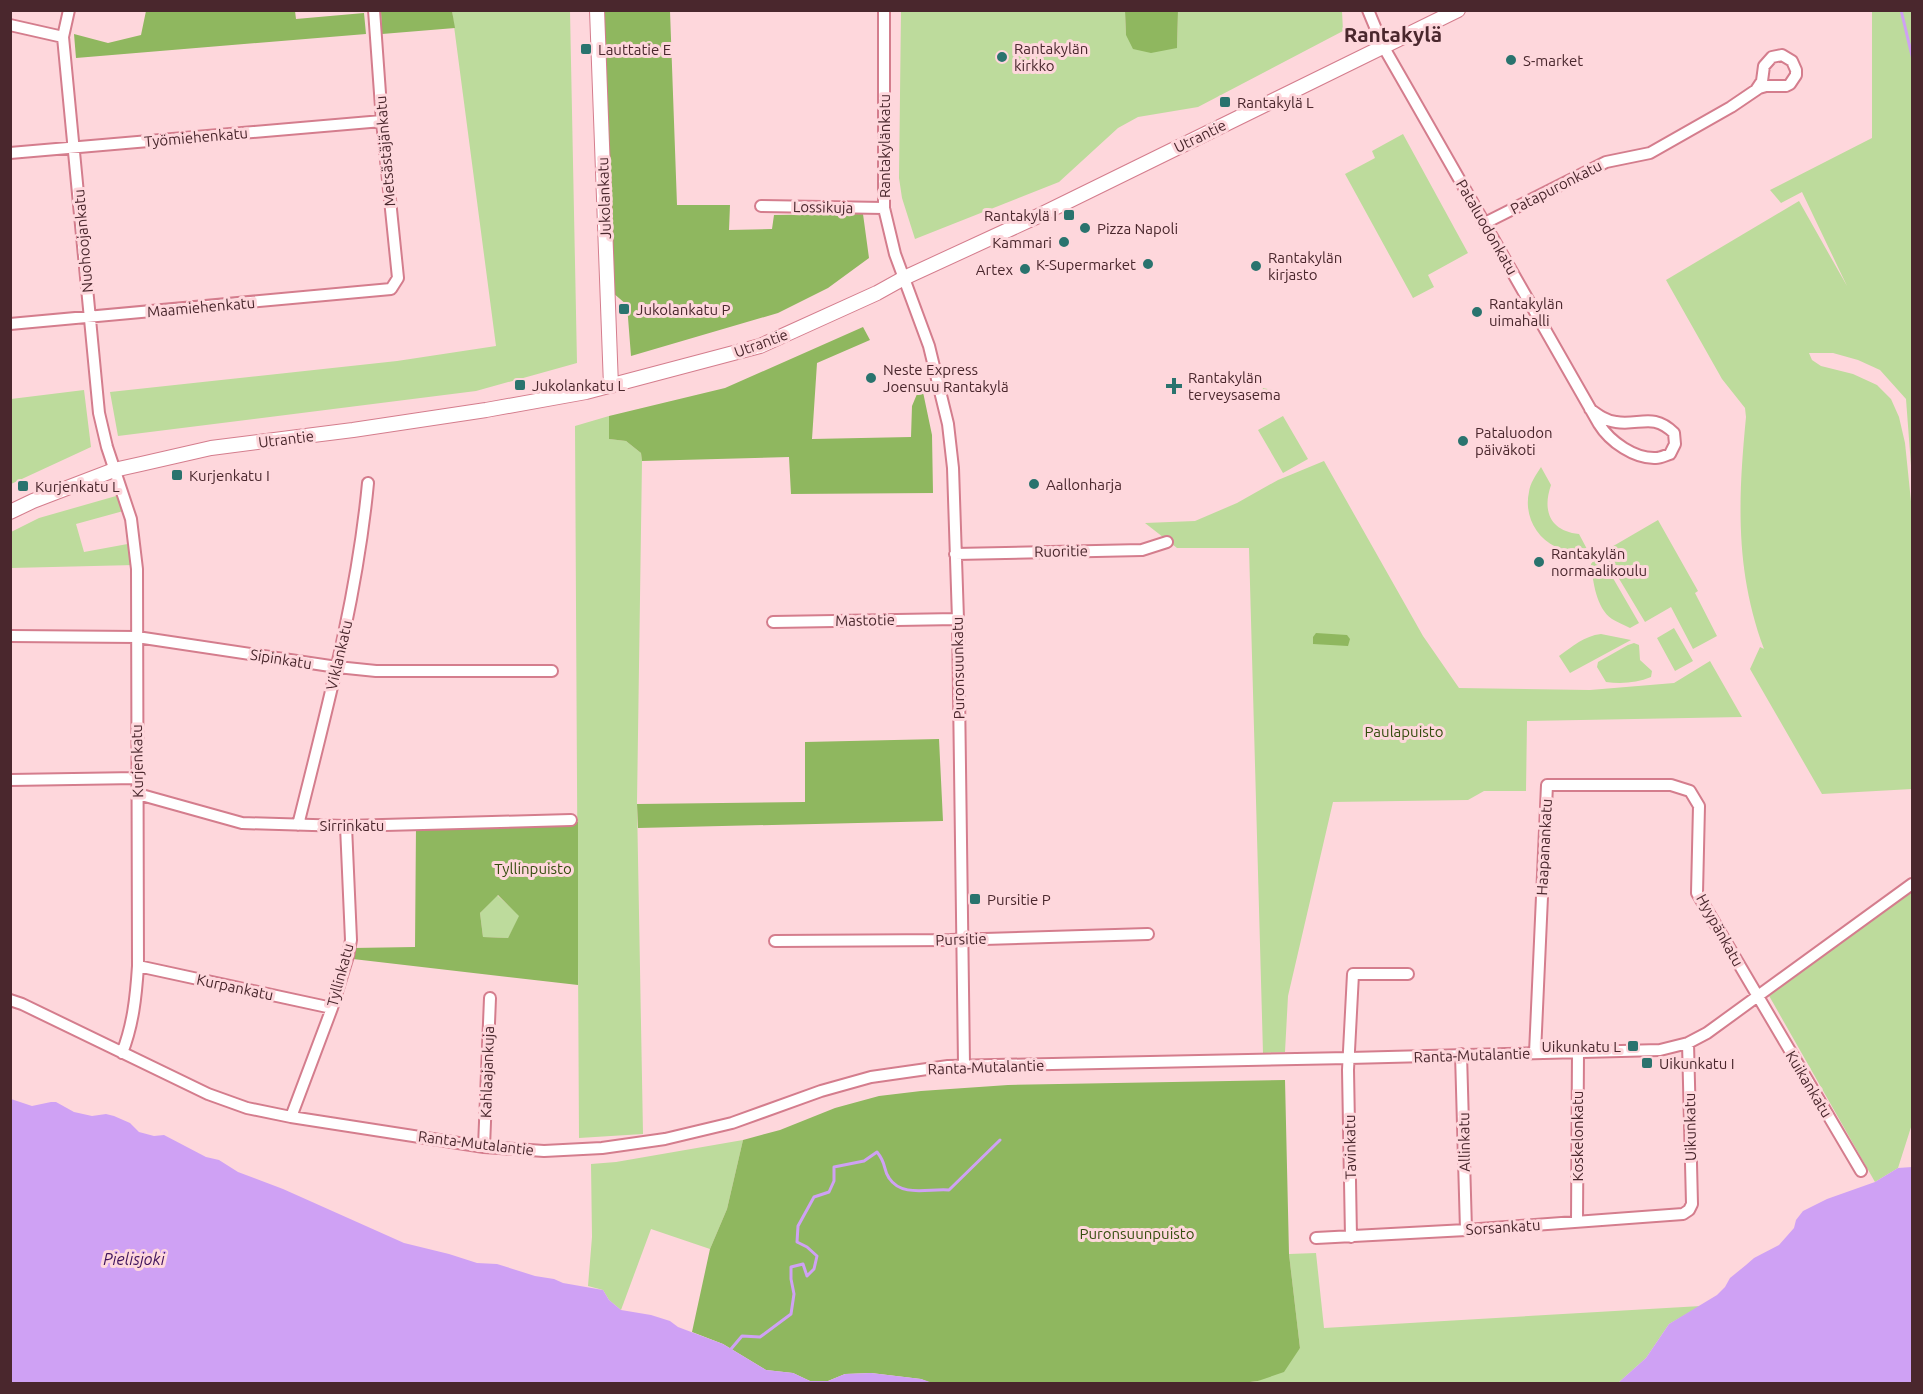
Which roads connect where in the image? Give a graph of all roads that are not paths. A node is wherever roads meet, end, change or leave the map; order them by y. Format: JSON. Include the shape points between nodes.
{"nodes":[{"id":1,"x":69,"y":10,"type":"edge"},
{"id":2,"x":374,"y":10,"type":"edge"},
{"id":3,"x":597,"y":10,"type":"edge"},
{"id":4,"x":884,"y":10,"type":"edge"},
{"id":5,"x":1368,"y":10,"type":"edge"},
{"id":6,"x":1458,"y":10,"type":"edge"},
{"id":7,"x":10,"y":25,"type":"edge"},
{"id":8,"x":63,"y":37,"type":"junction"},
{"id":9,"x":1383,"y":46,"type":"junction"},
{"id":10,"x":1764,"y":71,"type":"junction"},
{"id":11,"x":1776,"y":87,"type":"junction"},
{"id":12,"x":1756,"y":90,"type":"junction"},
{"id":13,"x":382,"y":121,"type":"junction"},
{"id":14,"x":74,"y":148,"type":"junction"},
{"id":15,"x":10,"y":153,"type":"edge"},
{"id":16,"x":761,"y":206,"type":"dead end"},
{"id":17,"x":884,"y":208,"type":"junction"},
{"id":18,"x":1485,"y":223,"type":"junction"},
{"id":19,"x":904,"y":278,"type":"junction"},
{"id":20,"x":391,"y":289,"type":"joint"},
{"id":21,"x":90,"y":318,"type":"junction"},
{"id":22,"x":10,"y":324,"type":"edge"},
{"id":23,"x":611,"y":386,"type":"junction"},
{"id":24,"x":1590,"y":409,"type":"junction"},
{"id":25,"x":114,"y":470,"type":"junction"},
{"id":26,"x":368,"y":483,"type":"dead end"},
{"id":27,"x":10,"y":512,"type":"edge"},
{"id":28,"x":1167,"y":542,"type":"dead end"},
{"id":29,"x":955,"y":554,"type":"junction"},
{"id":30,"x":958,"y":619,"type":"junction"},
{"id":31,"x":773,"y":622,"type":"dead end"},
{"id":32,"x":10,"y":636,"type":"edge"},
{"id":33,"x":137,"y":637,"type":"junction"},
{"id":34,"x":336,"y":667,"type":"junction"},
{"id":35,"x":552,"y":671,"type":"dead end"},
{"id":36,"x":136,"y":778,"type":"junction"},
{"id":37,"x":10,"y":780,"type":"edge"},
{"id":38,"x":1690,"y":791,"type":"joint"},
{"id":39,"x":138,"y":794,"type":"junction"},
{"id":40,"x":571,"y":820,"type":"dead end"},
{"id":41,"x":298,"y":825,"type":"junction"},
{"id":42,"x":346,"y":826,"type":"junction"},
{"id":43,"x":1912,"y":884,"type":"edge"},
{"id":44,"x":1148,"y":934,"type":"dead end"},
{"id":45,"x":962,"y":939,"type":"junction"},
{"id":46,"x":775,"y":941,"type":"dead end"},
{"id":47,"x":138,"y":966,"type":"junction"},
{"id":48,"x":1408,"y":974,"type":"dead end"},
{"id":49,"x":1758,"y":996,"type":"junction"},
{"id":50,"x":490,"y":998,"type":"dead end"},
{"id":51,"x":10,"y":1000,"type":"edge"},
{"id":52,"x":332,"y":1008,"type":"junction"},
{"id":53,"x":1688,"y":1043,"type":"junction"},
{"id":54,"x":1578,"y":1052,"type":"junction"},
{"id":55,"x":122,"y":1053,"type":"junction"},
{"id":56,"x":1535,"y":1053,"type":"junction"},
{"id":57,"x":1461,"y":1054,"type":"junction"},
{"id":58,"x":1349,"y":1058,"type":"junction"},
{"id":59,"x":964,"y":1064,"type":"junction"},
{"id":60,"x":291,"y":1117,"type":"junction"},
{"id":61,"x":484,"y":1147,"type":"junction"},
{"id":62,"x":1861,"y":1171,"type":"dead end"},
{"id":63,"x":1689,"y":1210,"type":"joint"},
{"id":64,"x":1577,"y":1221,"type":"junction"},
{"id":65,"x":1466,"y":1230,"type":"junction"},
{"id":66,"x":1351,"y":1237,"type":"junction"},
{"id":67,"x":1316,"y":1238,"type":"dead end"}],
"edges":[{"from":1,"to":8,"type":"street","name":"Nuohoojankatu"},
{"from":2,"to":13,"type":"street","name":"Metsästäjänkatu"},
{"from":3,"to":23,"type":"main road","name":"Jukolankatu"},
{"from":4,"to":17,"type":"street","name":"Rantakylänkatu"},
{"from":5,"to":9,"type":"street","name":"Pataluodonkatu"},
{"from":6,"to":9,"type":"main road","name":"Utrantie"},
{"from":7,"to":8,"type":"street"},
{"from":8,"to":14,"type":"street","name":"Nuohoojankatu"},
{"from":9,"to":18,"type":"street","name":"Pataluodonkatu"},
{"from":9,"to":19,"type":"main road","name":"Utrantie"},
{"from":10,"to":11,"type":"street","via":[[1767,82]]},
{"from":10,"to":11,"type":"street","via":[[1772,57],[1782,55],[1792,61],[1796,70],[1794,80]]},
{"from":10,"to":12,"type":"street"},
{"from":11,"to":12,"type":"street","name":"Patapuronkatu"},
{"from":12,"to":18,"type":"street","name":"Patapuronkatu","via":[[1650,153],[1606,162]]},
{"from":13,"to":14,"type":"street","name":"Työmiehenkatu"},
{"from":13,"to":20,"type":"street","name":"Metsästäjänkatu","via":[[398,278]]},
{"from":14,"to":15,"type":"street","name":"Työmiehenkatu"},
{"from":14,"to":21,"type":"street","name":"Nuohoojankatu"},
{"from":16,"to":17,"type":"street","name":"Lossikuja"},
{"from":17,"to":19,"type":"street","name":"Rantakylänkatu"},
{"from":18,"to":24,"type":"street","name":"Pataluodonkatu"},
{"from":19,"to":23,"type":"main road","name":"Utrantie","via":[[760,346]]},
{"from":19,"to":29,"type":"street","name":"Puronsuunkatu","via":[[928,346],[948,424]]},
{"from":20,"to":21,"type":"street","name":"Maamiehenkatu"},
{"from":21,"to":22,"type":"street","name":"Maamiehenkatu"},
{"from":21,"to":25,"type":"street","name":"Nuohoojankatu","via":[[99,413]]},
{"from":23,"to":25,"type":"main road","name":"Utrantie","via":[[486,410],[211,448]]},
{"from":24,"to":24,"type":"street","name":"Pataluodonkatu","via":[[1602,428],[1638,455],[1657,458],[1670,454],[1675,444],[1674,432],[1658,422],[1617,423]]},
{"from":25,"to":27,"type":"main road","name":"Utrantie"},
{"from":25,"to":33,"type":"street","name":"Kurjenkatu","via":[[131,519],[137,569]]},
{"from":26,"to":34,"type":"street","name":"Viklankatu","via":[[363,533]]},
{"from":28,"to":29,"type":"street","name":"Ruoritie","via":[[1142,550]]},
{"from":29,"to":30,"type":"street","name":"Puronsuunkatu"},
{"from":30,"to":31,"type":"street","name":"Mastotie"},
{"from":30,"to":45,"type":"street","name":"Puronsuunkatu"},
{"from":32,"to":33,"type":"street","name":"Sipinkatu"},
{"from":33,"to":34,"type":"street","name":"Sipinkatu"},
{"from":33,"to":36,"type":"street","name":"Kurjenkatu"},
{"from":34,"to":35,"type":"street","name":"Sipinkatu","via":[[376,671]]},
{"from":34,"to":41,"type":"street","name":"Viklankatu"},
{"from":36,"to":37,"type":"street"},
{"from":36,"to":39,"type":"street","name":"Kurjenkatu"},
{"from":38,"to":49,"type":"street","name":"Hyypänkatu","via":[[1699,806],[1697,893]]},
{"from":38,"to":56,"type":"street","name":"Haapanankatu","via":[[1671,785],[1547,785]]},
{"from":39,"to":41,"type":"street","name":"Sirrinkatu","via":[[242,823]]},
{"from":39,"to":47,"type":"street","name":"Kurjenkatu"},
{"from":40,"to":42,"type":"street","name":"Sirrinkatu"},
{"from":41,"to":42,"type":"street","name":"Sirrinkatu"},
{"from":42,"to":52,"type":"street","name":"Tyllinkatu","via":[[351,940]]},
{"from":43,"to":49,"type":"street","name":"Ranta-Mutalantie"},
{"from":44,"to":45,"type":"street","name":"Pursitie"},
{"from":45,"to":46,"type":"street","name":"Pursitie"},
{"from":45,"to":59,"type":"street","name":"Puronsuunkatu"},
{"from":47,"to":52,"type":"street","name":"Kurpankatu"},
{"from":47,"to":55,"type":"street","name":"Kurjenkatu","via":[[135,1007]]},
{"from":48,"to":58,"type":"street","name":"Tavinkatu","via":[[1353,974]]},
{"from":49,"to":53,"type":"street","name":"Ranta-Mutalantie"},
{"from":49,"to":62,"type":"street","name":"Kuikankatu"},
{"from":50,"to":61,"type":"street","name":"Kahlaajankuja"},
{"from":51,"to":55,"type":"street","name":"Ranta-Mutalantie"},
{"from":52,"to":60,"type":"street","name":"Tyllinkatu"},
{"from":53,"to":54,"type":"street","name":"Ranta-Mutalantie","via":[[1660,1050]]},
{"from":53,"to":63,"type":"street","name":"Uikunkatu","via":[[1692,1204]]},
{"from":54,"to":56,"type":"street","name":"Ranta-Mutalantie"},
{"from":54,"to":64,"type":"street","name":"Koskelonkatu"},
{"from":55,"to":60,"type":"street","name":"Ranta-Mutalantie","via":[[208,1094],[247,1108]]},
{"from":56,"to":57,"type":"street","name":"Ranta-Mutalantie"},
{"from":57,"to":58,"type":"street","name":"Ranta-Mutalantie"},
{"from":57,"to":65,"type":"street","name":"Allinkatu"},
{"from":58,"to":59,"type":"street","name":"Ranta-Mutalantie"},
{"from":58,"to":66,"type":"street","name":"Tavinkatu"},
{"from":59,"to":61,"type":"street","name":"Ranta-Mutalantie","via":[[871,1077],[732,1123],[665,1140],[544,1151]]},
{"from":60,"to":61,"type":"street","name":"Ranta-Mutalantie"},
{"from":63,"to":64,"type":"street","name":"Sorsankatu","via":[[1683,1214]]},
{"from":64,"to":65,"type":"street","name":"Sorsankatu"},
{"from":65,"to":66,"type":"street","name":"Sorsankatu"},
{"from":66,"to":67,"type":"street","name":"Sorsankatu"}]}
